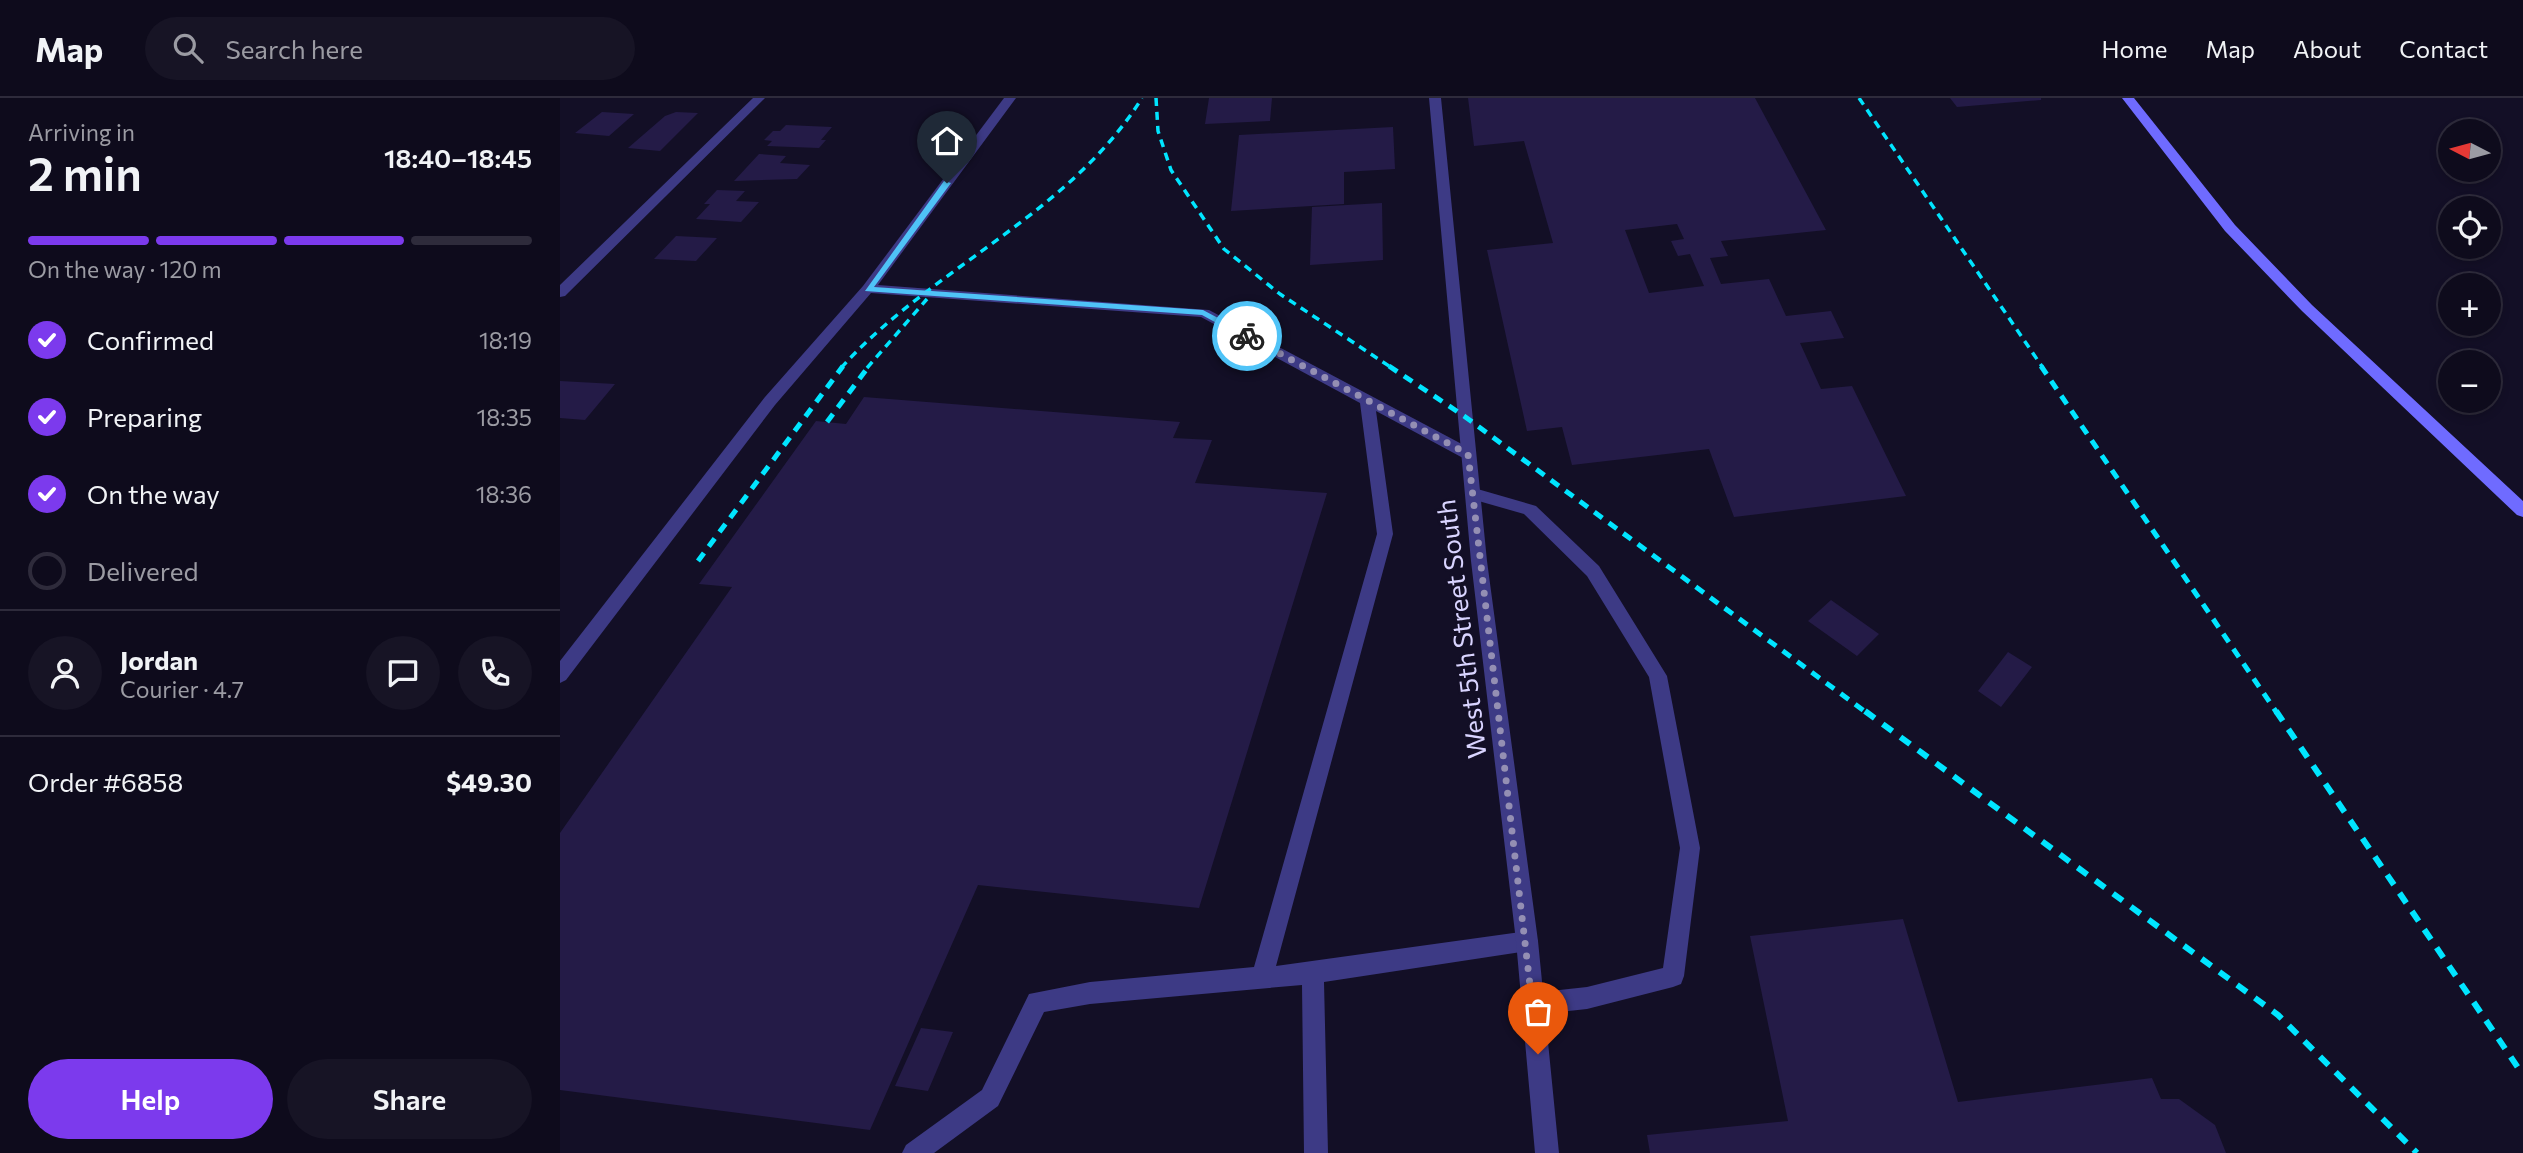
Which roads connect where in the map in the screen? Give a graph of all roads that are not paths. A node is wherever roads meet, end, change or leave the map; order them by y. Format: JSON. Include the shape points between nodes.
{"nodes":[{"id":1,"x":759,"y":98,"type":"edge"},
{"id":2,"x":1010,"y":98,"type":"edge"},
{"id":3,"x":1434,"y":98,"type":"edge"},
{"id":4,"x":2128,"y":98,"type":"edge"},
{"id":5,"x":868,"y":289,"type":"junction"},
{"id":6,"x":560,"y":293,"type":"edge"},
{"id":7,"x":1367,"y":400,"type":"junction"},
{"id":8,"x":1468,"y":454,"type":"junction"},
{"id":9,"x":1474,"y":494,"type":"junction"},
{"id":10,"x":2523,"y":511,"type":"edge"},
{"id":11,"x":560,"y":675,"type":"edge"},
{"id":12,"x":1527,"y":942,"type":"junction"},
{"id":13,"x":1313,"y":974,"type":"junction"},
{"id":14,"x":1262,"y":978,"type":"junction"},
{"id":15,"x":1532,"y":1004,"type":"junction"},
{"id":16,"x":926,"y":1150,"type":"edge"},
{"id":17,"x":1316,"y":1153,"type":"edge"},
{"id":18,"x":1548,"y":1153,"type":"edge"}],
"edges":[{"from":1,"to":6,"type":"street"},
{"from":2,"to":5,"type":"street"},
{"from":3,"to":8,"type":"street","name":"West 5th Street South"},
{"from":4,"to":10,"type":"main road","via":[[2230,228],[2306,308]]},
{"from":5,"to":7,"type":"street","via":[[1203,313]]},
{"from":5,"to":11,"type":"street","via":[[770,401]]},
{"from":7,"to":8,"type":"street"},
{"from":7,"to":14,"type":"street","via":[[1385,534]]},
{"from":8,"to":9,"type":"street","name":"West 5th Street South"},
{"from":9,"to":12,"type":"street","name":"West 5th Street South"},
{"from":9,"to":15,"type":"street","via":[[1530,510],[1593,570],[1658,676],[1690,848],[1673,976],[1587,998]]},
{"from":12,"to":13,"type":"street"},
{"from":12,"to":15,"type":"street","name":"West 5th Street South"},
{"from":13,"to":14,"type":"street"},
{"from":13,"to":17,"type":"street"},
{"from":14,"to":16,"type":"street","via":[[1037,1002],[990,1098]]},
{"from":15,"to":18,"type":"street","name":"West 5th Street South"}]}
